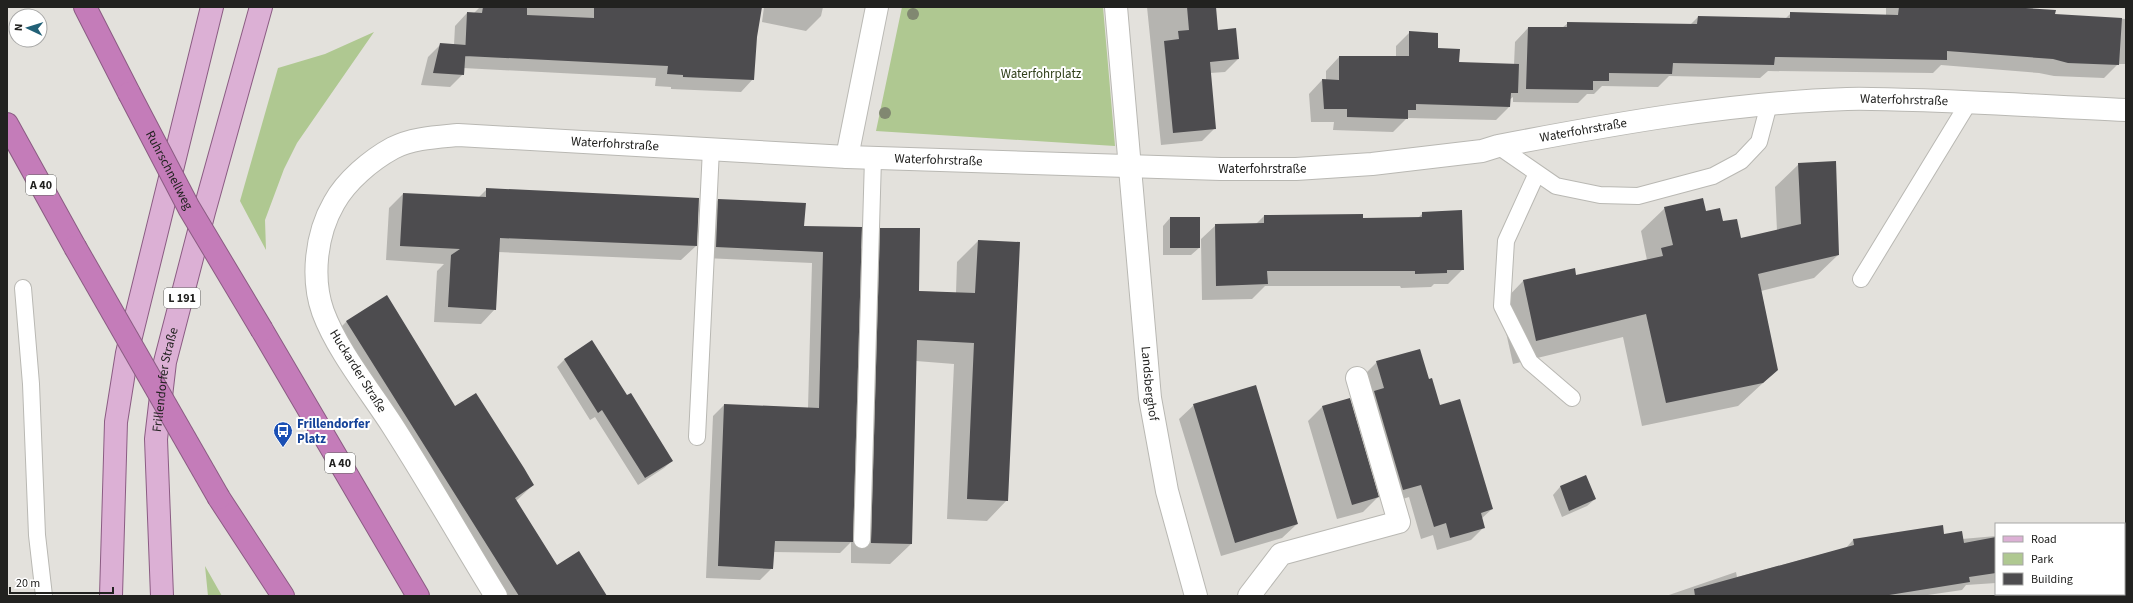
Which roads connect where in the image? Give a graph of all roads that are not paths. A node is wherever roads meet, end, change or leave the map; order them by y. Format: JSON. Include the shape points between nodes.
{"nodes":[{"id":1,"x":85,"y":7,"type":"edge"},
{"id":2,"x":212,"y":7,"type":"edge"},
{"id":3,"x":261,"y":7,"type":"edge"},
{"id":4,"x":877,"y":7,"type":"edge"},
{"id":5,"x":1116,"y":7,"type":"edge"},
{"id":6,"x":1969,"y":102,"type":"junction"},
{"id":7,"x":1769,"y":104,"type":"junction"},
{"id":8,"x":2126,"y":110,"type":"edge"},
{"id":9,"x":7,"y":124,"type":"edge"},
{"id":10,"x":1498,"y":146,"type":"junction"},
{"id":11,"x":395,"y":148,"type":"joint"},
{"id":12,"x":711,"y":149,"type":"junction"},
{"id":13,"x":847,"y":157,"type":"junction"},
{"id":14,"x":873,"y":158,"type":"junction"},
{"id":15,"x":1129,"y":166,"type":"junction"},
{"id":16,"x":1537,"y":173,"type":"junction"},
{"id":17,"x":1861,"y":279,"type":"dead end"},
{"id":18,"x":23,"y":288,"type":"dead end"},
{"id":19,"x":1357,"y":378,"type":"dead end"},
{"id":20,"x":1572,"y":398,"type":"dead end"},
{"id":21,"x":697,"y":437,"type":"dead end"},
{"id":22,"x":862,"y":540,"type":"dead end"},
{"id":23,"x":44,"y":596,"type":"edge"},
{"id":24,"x":111,"y":596,"type":"edge"},
{"id":25,"x":162,"y":596,"type":"edge"},
{"id":26,"x":283,"y":596,"type":"edge"},
{"id":27,"x":418,"y":596,"type":"edge"},
{"id":28,"x":496,"y":596,"type":"edge"},
{"id":29,"x":1196,"y":596,"type":"edge"},
{"id":30,"x":1249,"y":596,"type":"edge"}],
"edges":[{"from":1,"to":27,"type":"highway","name":"Ruhrschnellweg","number":"A 40","bridge":true,"via":[[190,208]]},
{"from":2,"to":24,"type":"main road","via":[[127,353],[116,422]]},
{"from":3,"to":25,"type":"main road","name":"Frillendorfer Straße","number":"L 191","via":[[165,362],[156,439]]},
{"from":4,"to":13,"type":"street"},
{"from":5,"to":15,"type":"street"},
{"from":6,"to":7,"type":"street","name":"Waterfohrstraße","via":[[1848,99]]},
{"from":6,"to":8,"type":"street","name":"Waterfohrstraße"},
{"from":6,"to":17,"type":"lane"},
{"from":7,"to":10,"type":"street","name":"Waterfohrstraße","via":[[1613,124]]},
{"from":7,"to":16,"type":"lane","via":[[1759,142],[1741,161],[1713,176],[1638,196],[1600,195],[1556,186]]},
{"from":9,"to":26,"type":"highway","number":"A 40","bridge":true,"via":[[219,498]]},
{"from":10,"to":15,"type":"street","name":"Waterfohrstraße","via":[[1482,151],[1402,161],[1296,169]]},
{"from":10,"to":16,"type":"lane"},
{"from":11,"to":12,"type":"street","name":"Waterfohrstraße","via":[[436,137],[458,135]]},
{"from":11,"to":28,"type":"street","name":"Huckarder Straße","via":[[366,167],[334,203],[319,244],[317,290],[332,332]]},
{"from":12,"to":13,"type":"street","name":"Waterfohrstraße"},
{"from":12,"to":21,"type":"lane"},
{"from":13,"to":14,"type":"street","name":"Waterfohrstraße"},
{"from":14,"to":15,"type":"street","name":"Waterfohrstraße"},
{"from":14,"to":22,"type":"lane"},
{"from":15,"to":29,"type":"street","name":"Landsberghof","via":[[1150,398],[1167,491]]},
{"from":16,"to":20,"type":"lane","via":[[1506,241],[1502,306],[1530,362]]},
{"from":18,"to":23,"type":"lane","via":[[31,384],[37,535]]},
{"from":19,"to":30,"type":"street","via":[[1399,522],[1281,554]]}]}
